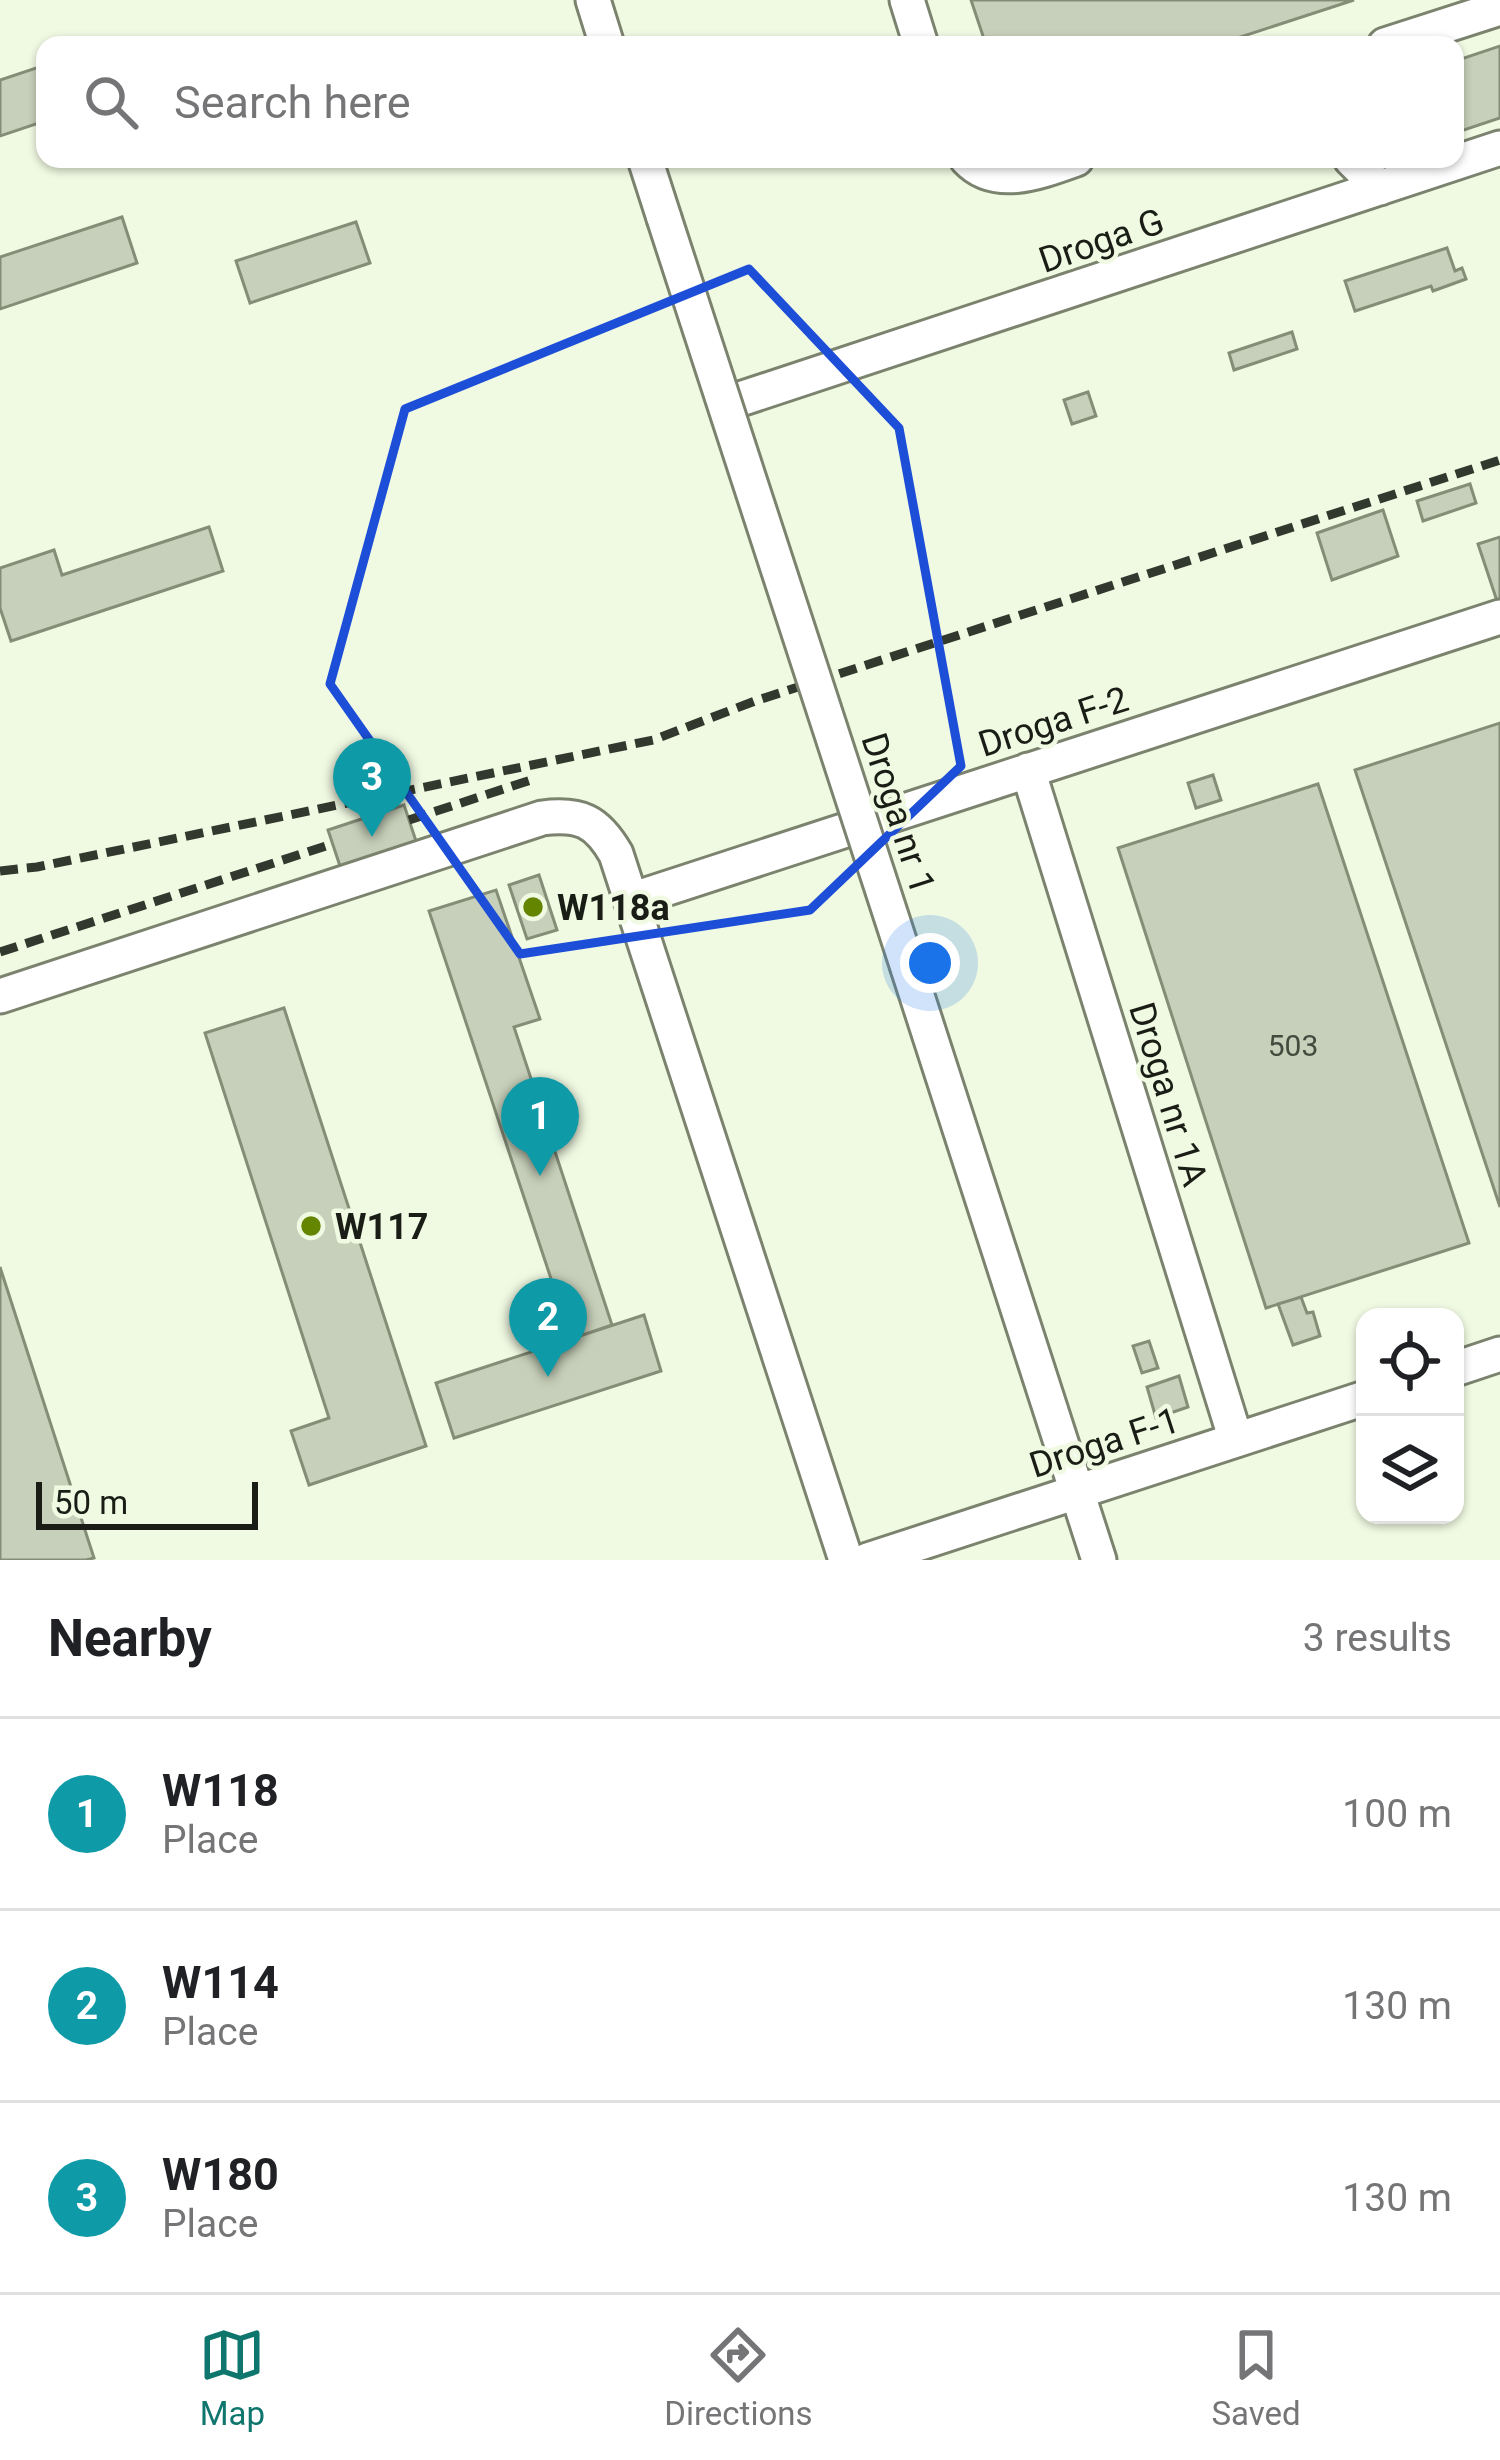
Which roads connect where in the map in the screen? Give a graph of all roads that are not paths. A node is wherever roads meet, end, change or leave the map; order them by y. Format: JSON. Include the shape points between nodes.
{"nodes":[{"id":1,"x":593,"y":0,"type":"edge"},
{"id":2,"x":907,"y":0,"type":"edge"},
{"id":3,"x":1500,"y":8,"type":"edge"},
{"id":4,"x":605,"y":36,"type":"edge"},
{"id":5,"x":919,"y":36,"type":"edge"},
{"id":6,"x":1413,"y":36,"type":"edge"},
{"id":7,"x":1500,"y":148,"type":"edge"},
{"id":8,"x":1464,"y":157,"type":"edge"},
{"id":9,"x":648,"y":168,"type":"edge"},
{"id":10,"x":979,"y":168,"type":"edge"},
{"id":11,"x":1044,"y":168,"type":"edge"},
{"id":12,"x":1424,"y":168,"type":"edge"},
{"id":13,"x":1393,"y":176,"type":"edge"},
{"id":14,"x":725,"y":404,"type":"junction"},
{"id":15,"x":1500,"y":617,"type":"edge"},
{"id":16,"x":1028,"y":770,"type":"junction"},
{"id":17,"x":631,"y":900,"type":"junction"},
{"id":18,"x":0,"y":996,"type":"edge"},
{"id":19,"x":1500,"y":1354,"type":"edge"},
{"id":20,"x":1464,"y":1366,"type":"edge"},
{"id":21,"x":1356,"y":1401,"type":"edge"},
{"id":22,"x":1236,"y":1440,"type":"junction"},
{"id":23,"x":1077,"y":1492,"type":"junction"},
{"id":24,"x":846,"y":1560,"type":"edge"},
{"id":25,"x":868,"y":1560,"type":"edge"},
{"id":26,"x":1099,"y":1560,"type":"edge"}],
"edges":[{"from":1,"to":4,"type":"lane"},
{"from":2,"to":5,"type":"lane"},
{"from":3,"to":6,"type":"lane"},
{"from":7,"to":8,"type":"lane","name":"Droga G"},
{"from":9,"to":14,"type":"lane","name":"Droga nr 1","bridge":true},
{"from":10,"to":11,"type":"lane","via":[[1009,178]]},
{"from":12,"to":13,"type":"lane","name":"Droga G"},
{"from":13,"to":14,"type":"lane","name":"Droga G"},
{"from":14,"to":23,"type":"lane","name":"Droga nr 1","bridge":true},
{"from":15,"to":16,"type":"lane","name":"Droga F-2"},
{"from":16,"to":17,"type":"lane","name":"Droga F-2"},
{"from":16,"to":22,"type":"lane","name":"Droga nr 1A"},
{"from":17,"to":18,"type":"lane","via":[[603,832],[564,815],[542,818]]},
{"from":17,"to":24,"type":"lane"},
{"from":19,"to":20,"type":"lane"},
{"from":21,"to":22,"type":"lane","name":"Droga F-1"},
{"from":22,"to":23,"type":"lane","name":"Droga F-1"},
{"from":23,"to":25,"type":"lane","name":"Droga F-1"},
{"from":23,"to":26,"type":"lane","name":"Droga nr 1"}]}
